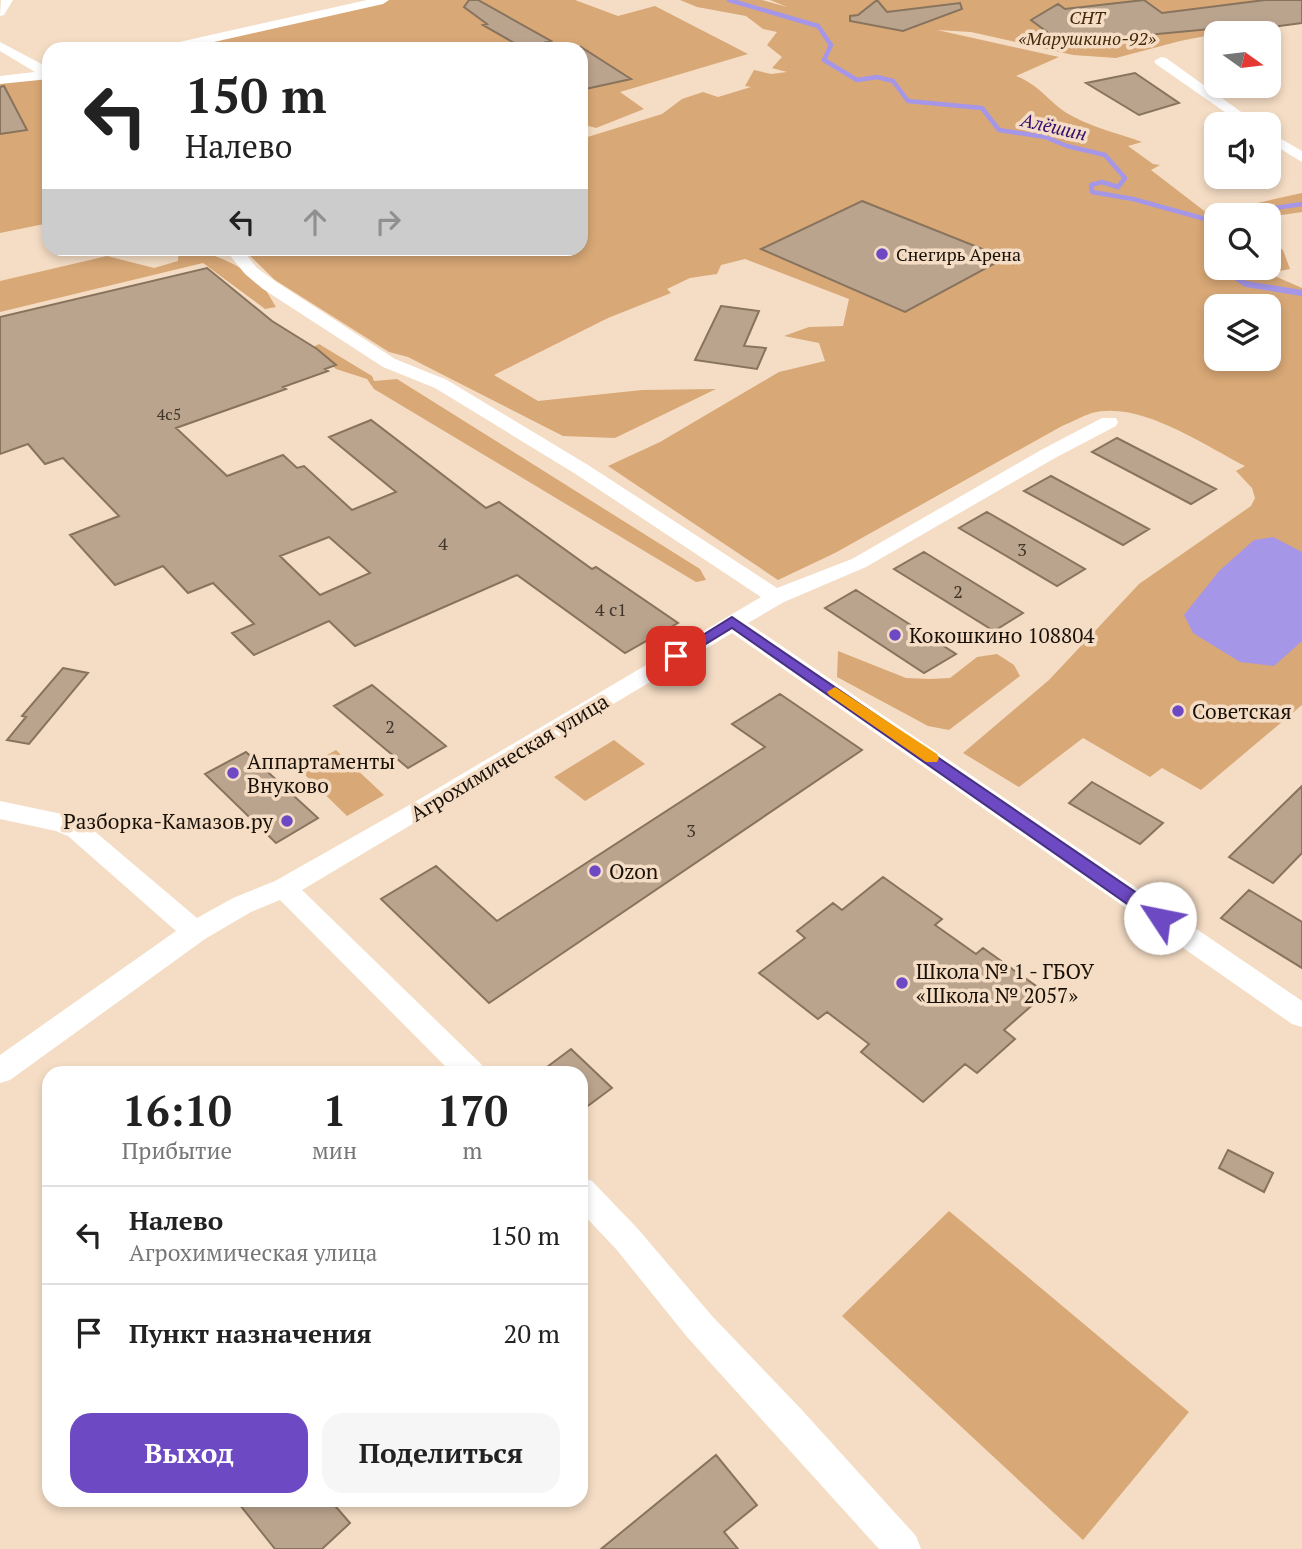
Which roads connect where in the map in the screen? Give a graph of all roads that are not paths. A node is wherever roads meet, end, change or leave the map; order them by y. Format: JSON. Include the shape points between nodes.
{"nodes":[{"id":1,"x":7,"y":0,"type":"edge"},
{"id":2,"x":383,"y":0,"type":"edge"},
{"id":3,"x":0,"y":12,"type":"edge"},
{"id":4,"x":197,"y":42,"type":"edge"},
{"id":5,"x":0,"y":46,"type":"edge"},
{"id":6,"x":1161,"y":61,"type":"dead end"},
{"id":7,"x":42,"y":72,"type":"edge"},
{"id":8,"x":42,"y":75,"type":"edge"},
{"id":9,"x":0,"y":80,"type":"edge"},
{"id":10,"x":1234,"y":112,"type":"edge"},
{"id":11,"x":1281,"y":144,"type":"edge"},
{"id":12,"x":1302,"y":158,"type":"edge"},
{"id":13,"x":239,"y":256,"type":"edge"},
{"id":14,"x":1109,"y":422,"type":"dead end"},
{"id":15,"x":776,"y":597,"type":"junction"},
{"id":16,"x":732,"y":622,"type":"junction"},
{"id":17,"x":0,"y":810,"type":"edge"},
{"id":18,"x":284,"y":888,"type":"junction"},
{"id":19,"x":195,"y":932,"type":"junction"},
{"id":20,"x":1302,"y":1016,"type":"edge"},
{"id":21,"x":464,"y":1066,"type":"edge"},
{"id":22,"x":0,"y":1071,"type":"edge"},
{"id":23,"x":588,"y":1198,"type":"edge"},
{"id":24,"x":903,"y":1549,"type":"edge"}],
"edges":[{"from":1,"to":3,"type":"street"},
{"from":2,"to":4,"type":"street"},
{"from":5,"to":7,"type":"street"},
{"from":6,"to":10,"type":"street"},
{"from":8,"to":9,"type":"street"},
{"from":11,"to":12,"type":"street"},
{"from":13,"to":15,"type":"street","via":[[269,285],[389,363],[465,398]]},
{"from":14,"to":15,"type":"street","name":"Агрохимическая улица","via":[[859,563]]},
{"from":15,"to":16,"type":"street","name":"Агрохимическая улица"},
{"from":16,"to":18,"type":"street","name":"Агрохимическая улица"},
{"from":16,"to":20,"type":"street"},
{"from":17,"to":19,"type":"street","via":[[77,830]]},
{"from":18,"to":19,"type":"street","name":"Агрохимическая улица"},
{"from":18,"to":21,"type":"street"},
{"from":19,"to":22,"type":"street","name":"Агрохимическая улица"},
{"from":23,"to":24,"type":"street"}]}
